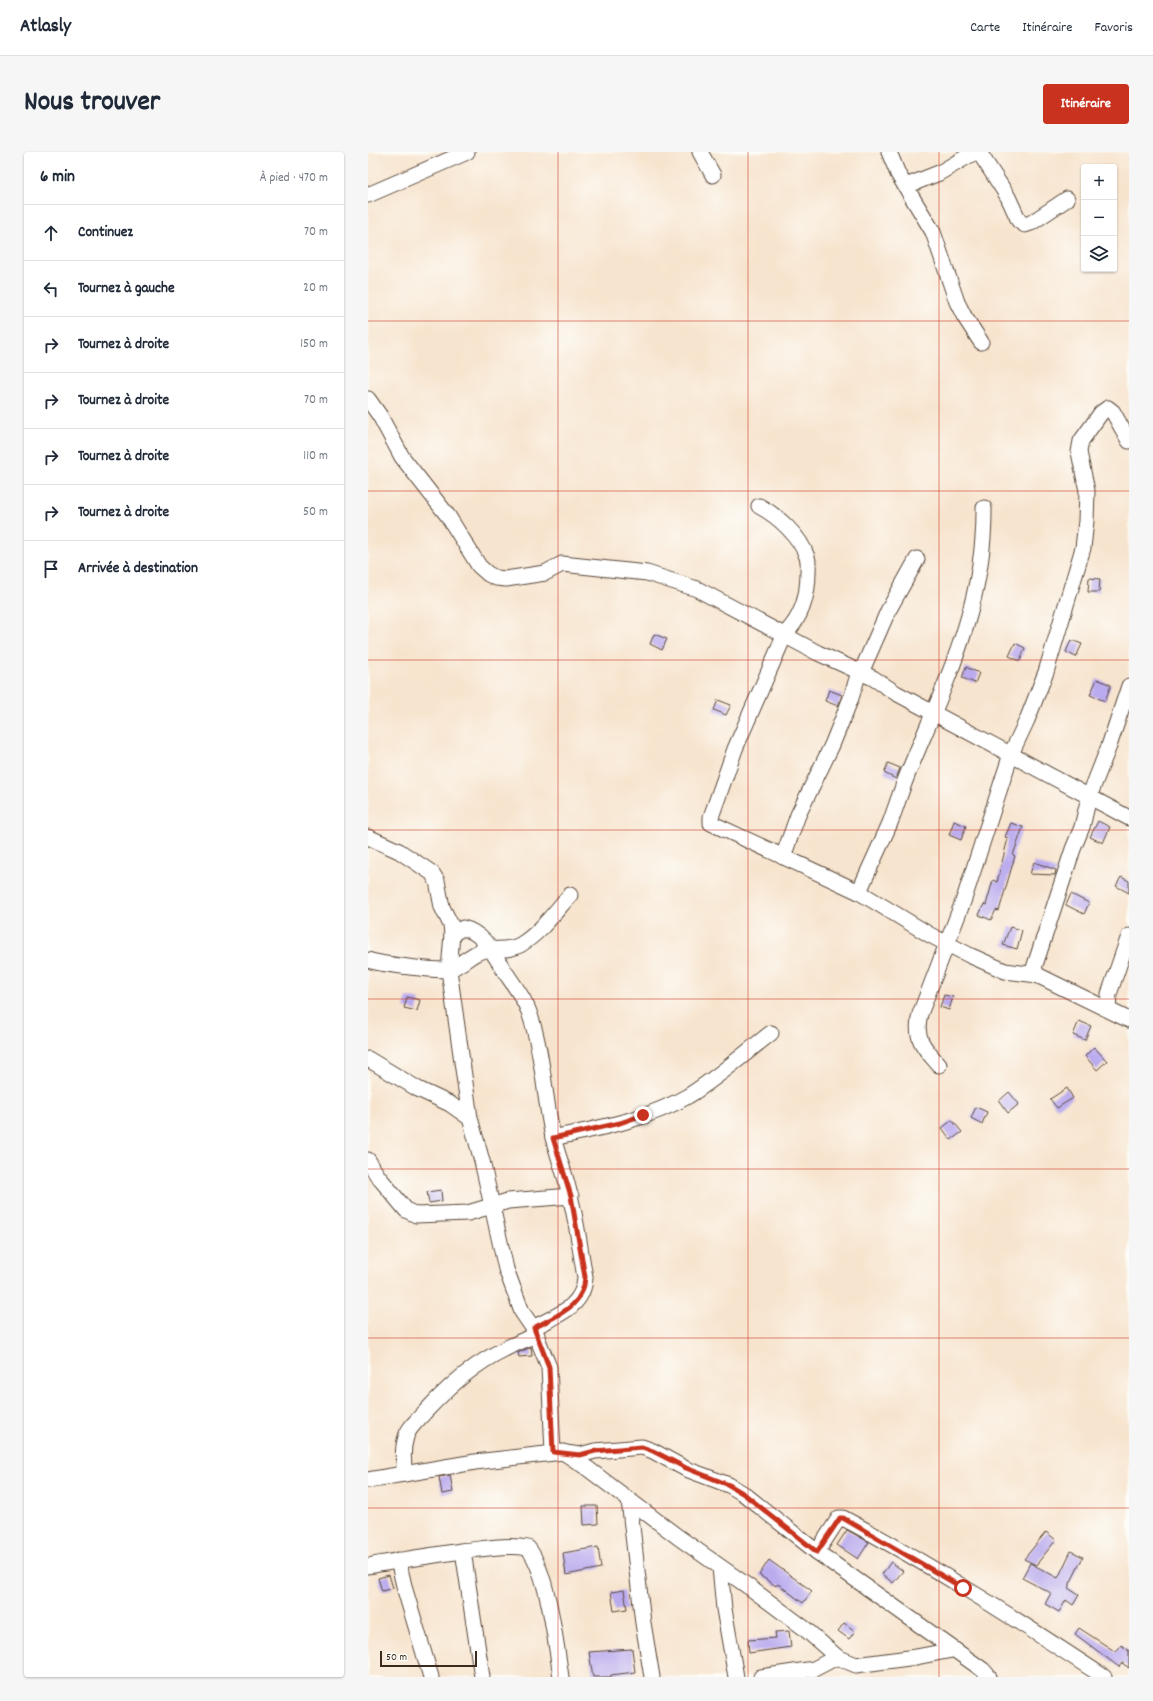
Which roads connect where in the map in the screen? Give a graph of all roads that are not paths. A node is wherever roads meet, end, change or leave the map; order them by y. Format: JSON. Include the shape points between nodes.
{"nodes":[{"id":1,"x":467,"y":152,"type":"edge"},
{"id":2,"x":700,"y":152,"type":"edge"},
{"id":3,"x":889,"y":152,"type":"edge"},
{"id":4,"x":975,"y":152,"type":"edge"},
{"id":5,"x":979,"y":152,"type":"edge"},
{"id":6,"x":713,"y":175,"type":"dead end"},
{"id":7,"x":906,"y":186,"type":"junction"},
{"id":8,"x":368,"y":195,"type":"edge"},
{"id":9,"x":1067,"y":199,"type":"dead end"},
{"id":10,"x":981,"y":342,"type":"dead end"},
{"id":11,"x":368,"y":398,"type":"edge"},
{"id":12,"x":1129,"y":441,"type":"edge"},
{"id":13,"x":759,"y":506,"type":"dead end"},
{"id":14,"x":984,"y":508,"type":"dead end"},
{"id":15,"x":917,"y":559,"type":"dead end"},
{"id":16,"x":784,"y":634,"type":"junction"},
{"id":17,"x":859,"y":672,"type":"junction"},
{"id":18,"x":1129,"y":686,"type":"edge"},
{"id":19,"x":934,"y":712,"type":"junction"},
{"id":20,"x":1011,"y":754,"type":"junction"},
{"id":21,"x":1089,"y":798,"type":"junction"},
{"id":22,"x":1129,"y":818,"type":"edge"},
{"id":23,"x":368,"y":837,"type":"edge"},
{"id":24,"x":783,"y":857,"type":"junction"},
{"id":25,"x":859,"y":892,"type":"junction"},
{"id":26,"x":570,"y":895,"type":"dead end"},
{"id":27,"x":452,"y":934,"type":"junction"},
{"id":28,"x":1129,"y":936,"type":"edge"},
{"id":29,"x":946,"y":944,"type":"junction"},
{"id":30,"x":492,"y":950,"type":"junction"},
{"id":31,"x":368,"y":960,"type":"edge"},
{"id":32,"x":449,"y":970,"type":"junction"},
{"id":33,"x":1037,"y":975,"type":"junction"},
{"id":34,"x":1108,"y":1009,"type":"junction"},
{"id":35,"x":1129,"y":1020,"type":"edge"},
{"id":36,"x":771,"y":1033,"type":"dead end"},
{"id":37,"x":368,"y":1059,"type":"edge"},
{"id":38,"x":939,"y":1064,"type":"dead end"},
{"id":39,"x":470,"y":1118,"type":"junction"},
{"id":40,"x":553,"y":1138,"type":"junction"},
{"id":41,"x":368,"y":1160,"type":"edge"},
{"id":42,"x":571,"y":1196,"type":"junction"},
{"id":43,"x":491,"y":1206,"type":"junction"},
{"id":44,"x":535,"y":1332,"type":"junction"},
{"id":45,"x":558,"y":1452,"type":"junction"},
{"id":46,"x":406,"y":1474,"type":"junction"},
{"id":47,"x":368,"y":1480,"type":"edge"},
{"id":48,"x":629,"y":1500,"type":"junction"},
{"id":49,"x":464,"y":1551,"type":"junction"},
{"id":50,"x":817,"y":1552,"type":"junction"},
{"id":51,"x":398,"y":1560,"type":"junction"},
{"id":52,"x":368,"y":1566,"type":"edge"},
{"id":53,"x":720,"y":1567,"type":"junction"},
{"id":54,"x":952,"y":1650,"type":"junction"},
{"id":55,"x":837,"y":1657,"type":"junction"},
{"id":56,"x":431,"y":1677,"type":"edge"},
{"id":57,"x":482,"y":1677,"type":"edge"},
{"id":58,"x":562,"y":1677,"type":"edge"},
{"id":59,"x":652,"y":1677,"type":"edge"},
{"id":60,"x":736,"y":1677,"type":"edge"},
{"id":61,"x":761,"y":1677,"type":"edge"},
{"id":62,"x":989,"y":1677,"type":"edge"},
{"id":63,"x":1104,"y":1677,"type":"edge"}],
"edges":[{"from":1,"to":8,"type":"street"},
{"from":2,"to":6,"type":"street"},
{"from":3,"to":7,"type":"street"},
{"from":4,"to":7,"type":"street","via":[[939,173]]},
{"from":5,"to":9,"type":"street","via":[[1008,197],[1019,221],[1025,225]]},
{"from":7,"to":10,"type":"street","via":[[933,232],[957,302]]},
{"from":11,"to":16,"type":"street","via":[[402,457],[448,516],[479,566],[488,574],[506,579],[545,573],[562,564],[647,573],[697,589]]},
{"from":12,"to":20,"type":"street","via":[[1113,412],[1108,408],[1101,413],[1081,441],[1079,452],[1087,491],[1083,548],[1046,672]]},
{"from":13,"to":16,"type":"street","via":[[770,512],[796,537],[808,558],[807,593],[803,607],[795,624]]},
{"from":14,"to":19,"type":"street","via":[[984,536],[977,589],[962,642]]},
{"from":15,"to":17,"type":"street","via":[[888,611]]},
{"from":16,"to":17,"type":"street"},
{"from":16,"to":24,"type":"street","via":[[733,755],[711,818],[711,823]]},
{"from":17,"to":19,"type":"street"},
{"from":17,"to":24,"type":"street","via":[[851,698],[798,815]]},
{"from":18,"to":21,"type":"street"},
{"from":19,"to":20,"type":"street"},
{"from":19,"to":25,"type":"street"},
{"from":20,"to":21,"type":"street","via":[[1076,788]]},
{"from":20,"to":29,"type":"street","via":[[964,899]]},
{"from":21,"to":22,"type":"street"},
{"from":21,"to":33,"type":"street","via":[[1082,827],[1034,968]]},
{"from":23,"to":27,"type":"street","via":[[399,851],[432,873],[437,881],[442,907],[451,925]]},
{"from":24,"to":25,"type":"street"},
{"from":25,"to":29,"type":"street"},
{"from":26,"to":30,"type":"street","via":[[530,938],[519,946]]},
{"from":27,"to":30,"type":"street","via":[[463,928],[472,930]]},
{"from":27,"to":32,"type":"street"},
{"from":28,"to":34,"type":"street","via":[[1109,994]]},
{"from":29,"to":33,"type":"street","via":[[1005,971]]},
{"from":29,"to":38,"type":"street","via":[[920,1014],[918,1028],[919,1040]]},
{"from":30,"to":32,"type":"street","via":[[472,955]]},
{"from":30,"to":40,"type":"street","via":[[528,1011],[541,1064]]},
{"from":31,"to":32,"type":"street"},
{"from":32,"to":39,"type":"street"},
{"from":33,"to":34,"type":"street"},
{"from":34,"to":35,"type":"street"},
{"from":36,"to":40,"type":"street","via":[[688,1096],[620,1123]]},
{"from":37,"to":39,"type":"street","via":[[418,1089],[450,1104]]},
{"from":39,"to":43,"type":"street"},
{"from":40,"to":42,"type":"street"},
{"from":41,"to":43,"type":"street","via":[[406,1210],[416,1215],[468,1213]]},
{"from":42,"to":43,"type":"street","via":[[508,1201]]},
{"from":42,"to":44,"type":"street","via":[[585,1277],[584,1288],[574,1305]]},
{"from":43,"to":44,"type":"street","via":[[514,1291],[522,1312]]},
{"from":44,"to":45,"type":"street","via":[[549,1367]]},
{"from":44,"to":46,"type":"street","via":[[474,1366],[460,1376],[431,1406],[406,1436],[403,1463]]},
{"from":45,"to":46,"type":"street"},
{"from":45,"to":48,"type":"street","via":[[587,1468]]},
{"from":45,"to":50,"type":"street","via":[[580,1455],[595,1451],[642,1447],[653,1451],[744,1494]]},
{"from":46,"to":47,"type":"street"},
{"from":48,"to":53,"type":"street"},
{"from":48,"to":59,"type":"street"},
{"from":49,"to":51,"type":"street"},
{"from":49,"to":57,"type":"street"},
{"from":49,"to":58,"type":"street","via":[[515,1546],[528,1548],[533,1554],[538,1563],[553,1622]]},
{"from":50,"to":54,"type":"street"},
{"from":50,"to":63,"type":"street","via":[[840,1518],[843,1518],[1024,1625]]},
{"from":51,"to":52,"type":"street"},
{"from":51,"to":56,"type":"street"},
{"from":53,"to":55,"type":"street","via":[[804,1628]]},
{"from":53,"to":60,"type":"street","via":[[724,1609]]},
{"from":54,"to":55,"type":"street","via":[[856,1665]]},
{"from":54,"to":62,"type":"street","via":[[983,1670]]},
{"from":55,"to":61,"type":"street","via":[[814,1669]]}]}
